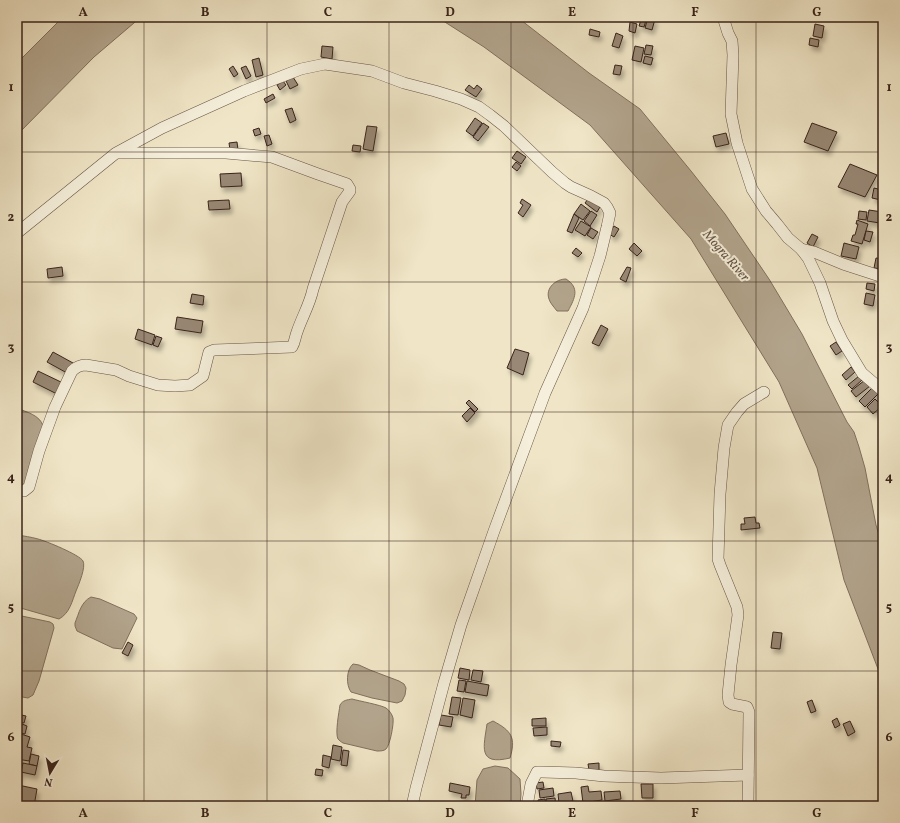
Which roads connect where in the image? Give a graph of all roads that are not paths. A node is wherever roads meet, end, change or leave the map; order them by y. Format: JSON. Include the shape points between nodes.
{"nodes":[{"id":1,"x":723,"y":17,"type":"edge"},
{"id":2,"x":116,"y":153,"type":"junction"},
{"id":3,"x":17,"y":233,"type":"edge"},
{"id":4,"x":801,"y":249,"type":"junction"},
{"id":5,"x":883,"y":277,"type":"edge"},
{"id":6,"x":883,"y":391,"type":"edge"},
{"id":7,"x":764,"y":392,"type":"dead end"},
{"id":8,"x":17,"y":491,"type":"edge"},
{"id":9,"x":748,"y":775,"type":"junction"},
{"id":10,"x":412,"y":806,"type":"edge"},
{"id":11,"x":527,"y":806,"type":"edge"},
{"id":12,"x":749,"y":806,"type":"edge"}],
"edges":[{"from":1,"to":4,"type":"street","via":[[732,41],[731,114],[742,160],[752,189],[766,211],[788,238]]},
{"from":2,"to":3,"type":"street"},
{"from":2,"to":8,"type":"street","via":[[226,153],[272,157],[347,184],[350,191],[342,202],[292,347],[214,350],[209,352],[203,376],[190,385],[158,385],[116,370],[86,365],[76,367],[72,371],[39,451],[29,487],[24,491]]},
{"from":2,"to":10,"type":"street","via":[[162,128],[244,91],[300,69],[325,64],[372,71],[404,83],[455,96],[478,106],[504,126],[571,188],[592,196],[608,207],[610,213],[600,256],[583,308],[545,393],[461,625]]},
{"from":4,"to":5,"type":"street"},
{"from":4,"to":6,"type":"street","via":[[820,283],[845,346],[862,373]]},
{"from":7,"to":9,"type":"street","via":[[744,404],[728,425],[720,494],[718,559],[738,615],[728,695],[729,702],[747,707],[749,712]]},
{"from":9,"to":11,"type":"street","via":[[661,778],[537,772]]},
{"from":9,"to":12,"type":"street"}]}
